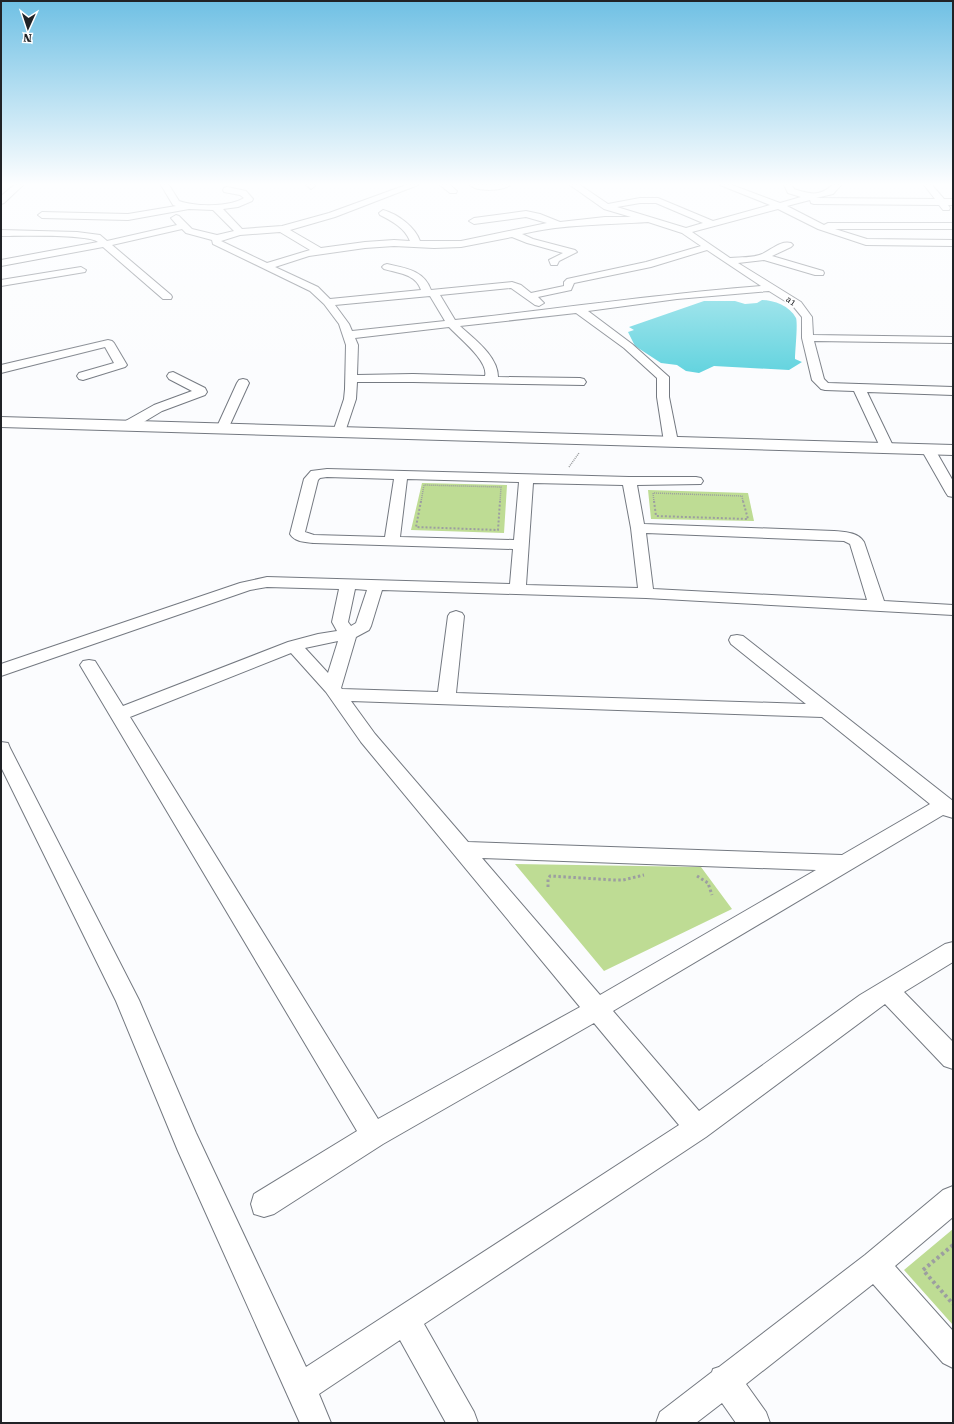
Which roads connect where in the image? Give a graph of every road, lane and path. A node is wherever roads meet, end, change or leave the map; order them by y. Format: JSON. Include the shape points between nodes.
{"nodes":[{"id":1,"x":64,"y":251,"type":"edge"},
{"id":2,"x":113,"y":251,"type":"edge"},
{"id":3,"x":236,"y":251,"type":"edge"},
{"id":4,"x":317,"y":251,"type":"edge"},
{"id":5,"x":570,"y":251,"type":"edge"},
{"id":6,"x":693,"y":251,"type":"edge"},
{"id":7,"x":714,"y":251,"type":"edge"},
{"id":8,"x":771,"y":251,"type":"edge"},
{"id":9,"x":764,"y":258,"type":"junction"},
{"id":10,"x":728,"y":261,"type":"junction"},
{"id":11,"x":1,"y":263,"type":"edge"},
{"id":12,"x":554,"y":263,"type":"dead end"},
{"id":13,"x":267,"y":266,"type":"junction"},
{"id":14,"x":388,"y":267,"type":"dead end"},
{"id":15,"x":81,"y":270,"type":"dead end"},
{"id":16,"x":819,"y":273,"type":"dead end"},
{"id":17,"x":1,"y":283,"type":"edge"},
{"id":18,"x":771,"y":288,"type":"junction"},
{"id":19,"x":431,"y":293,"type":"junction"},
{"id":20,"x":530,"y":296,"type":"junction"},
{"id":21,"x":167,"y":297,"type":"dead end"},
{"id":22,"x":328,"y":302,"type":"junction"},
{"id":23,"x":578,"y":309,"type":"junction"},
{"id":24,"x":552,"y":313,"type":"junction"},
{"id":25,"x":452,"y":324,"type":"junction"},
{"id":26,"x":349,"y":336,"type":"junction"},
{"id":27,"x":808,"y":338,"type":"junction"},
{"id":28,"x":953,"y":340,"type":"edge"},
{"id":29,"x":1,"y":369,"type":"edge"},
{"id":30,"x":83,"y":376,"type":"dead end"},
{"id":31,"x":173,"y":376,"type":"dead end"},
{"id":32,"x":352,"y":379,"type":"junction"},
{"id":33,"x":488,"y":380,"type":"junction"},
{"id":34,"x":580,"y":382,"type":"dead end"},
{"id":35,"x":243,"y":383,"type":"dead end"},
{"id":36,"x":859,"y":388,"type":"junction"},
{"id":37,"x":953,"y":391,"type":"edge"},
{"id":38,"x":1,"y":422,"type":"edge"},
{"id":39,"x":127,"y":426,"type":"junction"},
{"id":40,"x":222,"y":428,"type":"junction"},
{"id":41,"x":339,"y":432,"type":"junction"},
{"id":42,"x":583,"y":439,"type":"junction"},
{"id":43,"x":672,"y":442,"type":"junction"},
{"id":44,"x":887,"y":448,"type":"junction"},
{"id":45,"x":928,"y":449,"type":"junction"},
{"id":46,"x":953,"y":450,"type":"edge"},
{"id":47,"x":401,"y":475,"type":"junction"},
{"id":48,"x":526,"y":478,"type":"junction"},
{"id":49,"x":570,"y":479,"type":"junction"},
{"id":50,"x":629,"y":481,"type":"junction"},
{"id":51,"x":696,"y":481,"type":"dead end"},
{"id":52,"x":953,"y":493,"type":"edge"},
{"id":53,"x":748,"y":519,"type":"joint"},
{"id":54,"x":638,"y":528,"type":"junction"},
{"id":55,"x":498,"y":530,"type":"joint"},
{"id":56,"x":392,"y":540,"type":"junction"},
{"id":57,"x":522,"y":545,"type":"junction"},
{"id":58,"x":348,"y":584,"type":"junction"},
{"id":59,"x":376,"y":585,"type":"junction"},
{"id":60,"x":518,"y":589,"type":"junction"},
{"id":61,"x":646,"y":593,"type":"junction"},
{"id":62,"x":878,"y":606,"type":"junction"},
{"id":63,"x":953,"y":610,"type":"edge"},
{"id":64,"x":456,"y":616,"type":"dead end"},
{"id":65,"x":348,"y":634,"type":"junction"},
{"id":66,"x":737,"y":640,"type":"dead end"},
{"id":67,"x":294,"y":646,"type":"junction"},
{"id":68,"x":89,"y":665,"type":"dead end"},
{"id":69,"x":1,"y":670,"type":"edge"},
{"id":70,"x":334,"y":692,"type":"junction"},
{"id":71,"x":446,"y":699,"type":"junction"},
{"id":72,"x":826,"y":711,"type":"junction"},
{"id":73,"x":119,"y":714,"type":"junction"},
{"id":74,"x":1,"y":748,"type":"edge"},
{"id":75,"x":949,"y":808,"type":"edge"},
{"id":76,"x":463,"y":850,"type":"junction"},
{"id":77,"x":846,"y":862,"type":"junction"},
{"id":78,"x":647,"y":874,"type":"dead end"},
{"id":79,"x":693,"y":875,"type":"dead end"},
{"id":80,"x":548,"y":888,"type":"dead end"},
{"id":81,"x":712,"y":896,"type":"dead end"},
{"id":82,"x":953,"y":951,"type":"edge"},
{"id":83,"x":887,"y":990,"type":"junction"},
{"id":84,"x":597,"y":1010,"type":"junction"},
{"id":85,"x":953,"y":1058,"type":"edge"},
{"id":86,"x":697,"y":1128,"type":"junction"},
{"id":87,"x":374,"y":1135,"type":"junction"},
{"id":88,"x":953,"y":1199,"type":"edge"},
{"id":89,"x":264,"y":1204,"type":"dead end"},
{"id":90,"x":953,"y":1245,"type":"edge"},
{"id":91,"x":875,"y":1265,"type":"junction"},
{"id":92,"x":953,"y":1304,"type":"edge"},
{"id":93,"x":404,"y":1320,"type":"junction"},
{"id":94,"x":953,"y":1353,"type":"edge"},
{"id":95,"x":724,"y":1380,"type":"junction"},
{"id":96,"x":300,"y":1389,"type":"junction"},
{"id":97,"x":316,"y":1423,"type":"edge"},
{"id":98,"x":463,"y":1423,"type":"edge"},
{"id":99,"x":671,"y":1423,"type":"edge"},
{"id":100,"x":755,"y":1423,"type":"edge"}],
"edges":[{"from":1,"to":11,"type":"street"},
{"from":2,"to":21,"type":"street"},
{"from":3,"to":13,"type":"street"},
{"from":4,"to":13,"type":"street"},
{"from":5,"to":12,"type":"street","via":[[572,252],[554,260]]},
{"from":6,"to":20,"type":"street","via":[[648,265],[571,281],[567,288]]},
{"from":7,"to":10,"type":"street","name":"a1"},
{"from":8,"to":9,"type":"street"},
{"from":9,"to":10,"type":"street"},
{"from":9,"to":16,"type":"street"},
{"from":10,"to":18,"type":"street","name":"a1"},
{"from":13,"to":22,"type":"street","via":[[314,289]]},
{"from":14,"to":19,"type":"street","via":[[420,278]]},
{"from":15,"to":17,"type":"street"},
{"from":18,"to":23,"type":"street","via":[[677,296]]},
{"from":18,"to":27,"type":"street","name":"a1","via":[[797,304],[803,311],[807,317]]},
{"from":19,"to":20,"type":"street","via":[[512,285]]},
{"from":19,"to":22,"type":"street"},
{"from":19,"to":25,"type":"street"},
{"from":20,"to":24,"type":"street"},
{"from":22,"to":26,"type":"street","via":[[344,324]]},
{"from":23,"to":24,"type":"street"},
{"from":23,"to":43,"type":"street","via":[[628,346],[663,377],[663,397]]},
{"from":24,"to":25,"type":"street"},
{"from":25,"to":26,"type":"street"},
{"from":25,"to":33,"type":"street","via":[[491,367],[492,376]]},
{"from":26,"to":32,"type":"street","via":[[352,345]]},
{"from":27,"to":28,"type":"street"},
{"from":27,"to":36,"type":"street","name":"a1","via":[[820,384]]},
{"from":29,"to":30,"type":"street","via":[[108,343],[122,365]]},
{"from":31,"to":39,"type":"street","via":[[201,392],[158,408]]},
{"from":32,"to":33,"type":"street"},
{"from":32,"to":41,"type":"street","via":[[350,399]]},
{"from":33,"to":34,"type":"street"},
{"from":35,"to":40,"type":"street"},
{"from":36,"to":37,"type":"street","name":"a1"},
{"from":36,"to":44,"type":"street"},
{"from":38,"to":39,"type":"street"},
{"from":39,"to":40,"type":"street"},
{"from":40,"to":41,"type":"street"},
{"from":41,"to":42,"type":"street"},
{"from":42,"to":43,"type":"street"},
{"from":42,"to":49,"type":"path","via":[[582,450],[569,468]]},
{"from":43,"to":44,"type":"street"},
{"from":44,"to":45,"type":"street"},
{"from":45,"to":46,"type":"street"},
{"from":45,"to":52,"type":"street"},
{"from":47,"to":48,"type":"street"},
{"from":47,"to":56,"type":"street"},
{"from":47,"to":56,"type":"street","via":[[316,474],[311,479],[297,534],[302,538],[314,539]]},
{"from":48,"to":49,"type":"street"},
{"from":48,"to":57,"type":"street"},
{"from":49,"to":50,"type":"street"},
{"from":50,"to":51,"type":"street"},
{"from":50,"to":54,"type":"street"},
{"from":53,"to":53,"type":"path","via":[[742,496],[653,493],[656,516]]},
{"from":54,"to":61,"type":"street"},
{"from":54,"to":62,"type":"street","via":[[848,537],[857,542]]},
{"from":55,"to":55,"type":"path","via":[[501,487],[424,485],[416,527]]},
{"from":56,"to":57,"type":"street"},
{"from":57,"to":60,"type":"street"},
{"from":58,"to":59,"type":"street"},
{"from":58,"to":65,"type":"street","via":[[340,622]]},
{"from":58,"to":69,"type":"street","via":[[267,582],[246,586]]},
{"from":59,"to":60,"type":"street"},
{"from":59,"to":65,"type":"street","via":[[364,626]]},
{"from":60,"to":61,"type":"street"},
{"from":61,"to":62,"type":"street"},
{"from":62,"to":63,"type":"street"},
{"from":64,"to":71,"type":"street"},
{"from":65,"to":67,"type":"street"},
{"from":65,"to":70,"type":"street"},
{"from":66,"to":72,"type":"street"},
{"from":67,"to":70,"type":"street"},
{"from":67,"to":73,"type":"street"},
{"from":68,"to":73,"type":"street"},
{"from":70,"to":71,"type":"street"},
{"from":70,"to":76,"type":"street","via":[[368,738]]},
{"from":71,"to":72,"type":"street"},
{"from":72,"to":75,"type":"street"},
{"from":73,"to":87,"type":"street"},
{"from":74,"to":96,"type":"street","via":[[126,1000],[187,1142]]},
{"from":75,"to":77,"type":"street"},
{"from":76,"to":77,"type":"street"},
{"from":76,"to":84,"type":"street"},
{"from":77,"to":84,"type":"street"},
{"from":78,"to":80,"type":"path","via":[[624,880],[550,876]]},
{"from":79,"to":81,"type":"path","via":[[704,879],[711,888]]},
{"from":82,"to":83,"type":"street"},
{"from":83,"to":85,"type":"street"},
{"from":83,"to":86,"type":"street"},
{"from":84,"to":86,"type":"street"},
{"from":84,"to":87,"type":"street"},
{"from":86,"to":93,"type":"street"},
{"from":87,"to":89,"type":"street"},
{"from":88,"to":91,"type":"street"},
{"from":90,"to":92,"type":"path","via":[[923,1270]]},
{"from":91,"to":94,"type":"street"},
{"from":91,"to":95,"type":"street"},
{"from":93,"to":96,"type":"street"},
{"from":93,"to":98,"type":"street"},
{"from":95,"to":99,"type":"street"},
{"from":95,"to":100,"type":"street"},
{"from":96,"to":97,"type":"street"}]}
